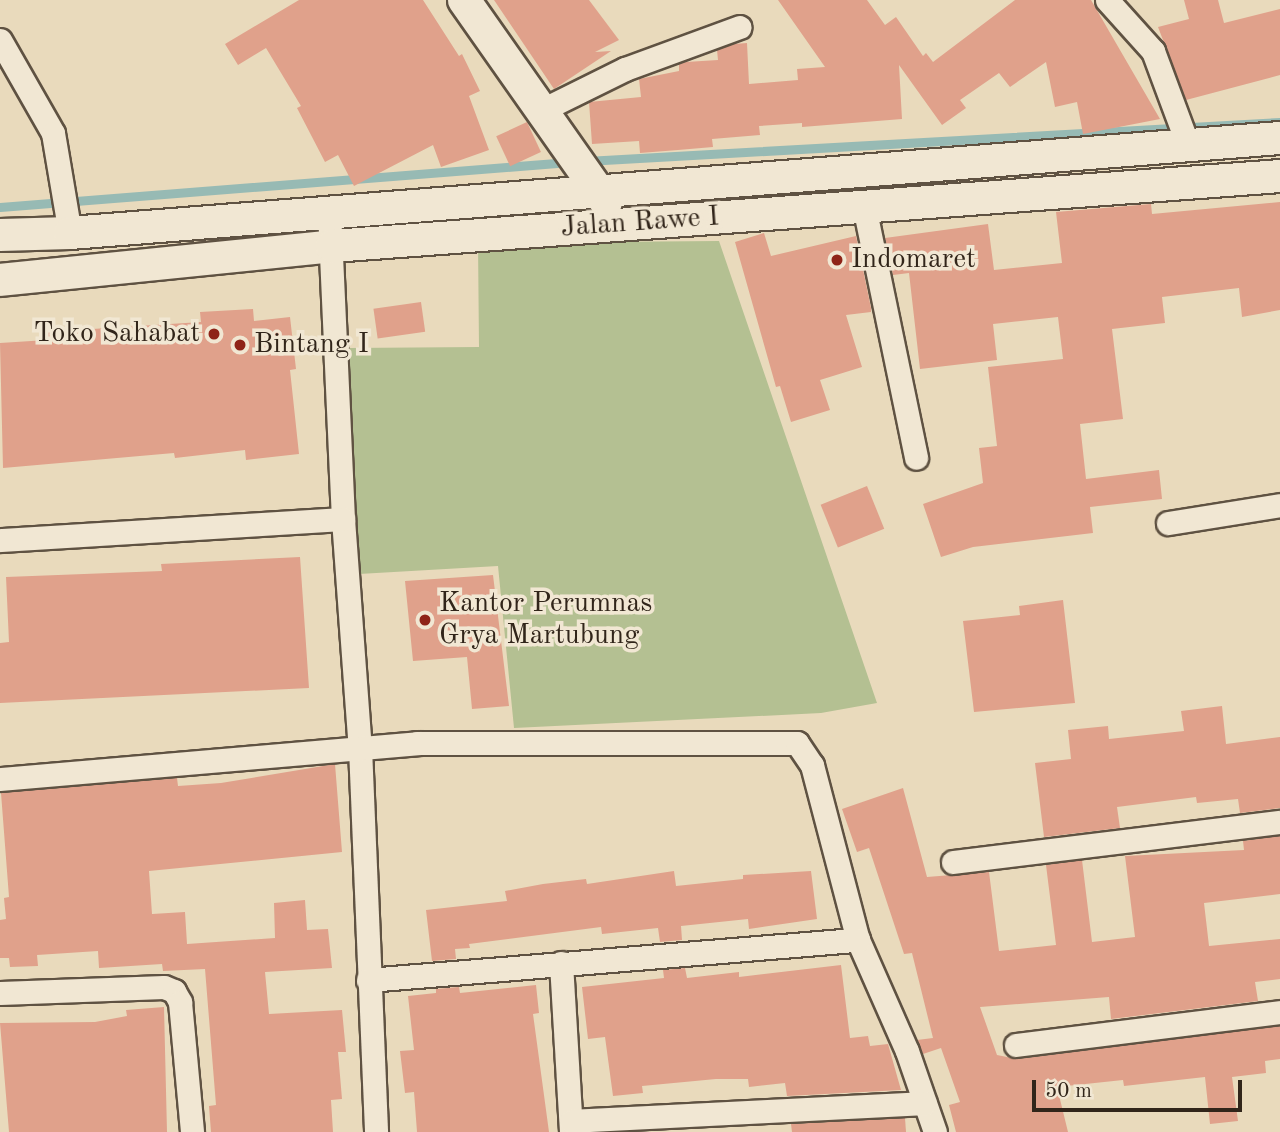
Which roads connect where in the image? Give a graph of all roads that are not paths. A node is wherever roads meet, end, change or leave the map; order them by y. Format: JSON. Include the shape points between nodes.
{"nodes":[{"id":1,"x":464,"y":0,"type":"edge"},
{"id":2,"x":1107,"y":0,"type":"edge"},
{"id":3,"x":740,"y":27,"type":"dead end"},
{"id":4,"x":0,"y":40,"type":"edge"},
{"id":5,"x":540,"y":111,"type":"junction"},
{"id":6,"x":1280,"y":138,"type":"edge"},
{"id":7,"x":1188,"y":145,"type":"junction"},
{"id":8,"x":582,"y":170,"type":"junction"},
{"id":9,"x":1280,"y":176,"type":"edge"},
{"id":10,"x":864,"y":206,"type":"junction"},
{"id":11,"x":329,"y":211,"type":"junction"},
{"id":12,"x":68,"y":213,"type":"junction"},
{"id":13,"x":622,"y":224,"type":"junction"},
{"id":14,"x":0,"y":235,"type":"edge"},
{"id":15,"x":332,"y":246,"type":"junction"},
{"id":16,"x":0,"y":280,"type":"edge"},
{"id":17,"x":916,"y":458,"type":"dead end"},
{"id":18,"x":1280,"y":505,"type":"edge"},
{"id":19,"x":343,"y":519,"type":"junction"},
{"id":20,"x":1168,"y":523,"type":"dead end"},
{"id":21,"x":0,"y":540,"type":"edge"},
{"id":22,"x":360,"y":748,"type":"junction"},
{"id":23,"x":0,"y":779,"type":"edge"},
{"id":24,"x":1280,"y":822,"type":"edge"},
{"id":25,"x":953,"y":862,"type":"dead end"},
{"id":26,"x":858,"y":940,"type":"junction"},
{"id":27,"x":561,"y":962,"type":"junction"},
{"id":28,"x":368,"y":980,"type":"junction"},
{"id":29,"x":0,"y":993,"type":"edge"},
{"id":30,"x":1280,"y":1012,"type":"edge"},
{"id":31,"x":1016,"y":1045,"type":"dead end"},
{"id":32,"x":925,"y":1103,"type":"junction"},
{"id":33,"x":571,"y":1126,"type":"edge"},
{"id":34,"x":192,"y":1132,"type":"edge"},
{"id":35,"x":376,"y":1132,"type":"edge"},
{"id":36,"x":935,"y":1132,"type":"edge"}],
"edges":[{"from":1,"to":5,"type":"main road"},
{"from":2,"to":7,"type":"street","via":[[1153,51]]},
{"from":3,"to":5,"type":"street","via":[[625,69]]},
{"from":4,"to":12,"type":"street","via":[[53,133]]},
{"from":5,"to":8,"type":"main road"},
{"from":6,"to":7,"type":"main road","name":"Jalan Rawe I"},
{"from":7,"to":8,"type":"main road","name":"Jalan Rawe I"},
{"from":8,"to":11,"type":"main road","name":"Jalan Rawe I"},
{"from":8,"to":13,"type":"main road"},
{"from":9,"to":10,"type":"main road","name":"Jalan Rawe I"},
{"from":10,"to":13,"type":"main road","name":"Jalan Rawe I"},
{"from":10,"to":17,"type":"street"},
{"from":11,"to":12,"type":"main road","name":"Jalan Rawe I"},
{"from":11,"to":15,"type":"street"},
{"from":12,"to":14,"type":"main road","name":"Jalan Rawe I"},
{"from":13,"to":15,"type":"main road","name":"Jalan Rawe I"},
{"from":15,"to":16,"type":"main road","name":"Jalan Rawe I"},
{"from":15,"to":19,"type":"street"},
{"from":18,"to":20,"type":"street"},
{"from":19,"to":21,"type":"street"},
{"from":19,"to":22,"type":"street"},
{"from":22,"to":23,"type":"street"},
{"from":22,"to":26,"type":"street","via":[[431,743],[797,743],[812,765]]},
{"from":22,"to":28,"type":"street"},
{"from":24,"to":25,"type":"street"},
{"from":26,"to":27,"type":"street"},
{"from":26,"to":32,"type":"street"},
{"from":27,"to":28,"type":"street"},
{"from":27,"to":33,"type":"street"},
{"from":28,"to":35,"type":"street"},
{"from":29,"to":34,"type":"street","via":[[164,987],[174,991],[180,1002]]},
{"from":30,"to":31,"type":"street"},
{"from":32,"to":33,"type":"street"},
{"from":32,"to":36,"type":"street"}]}
